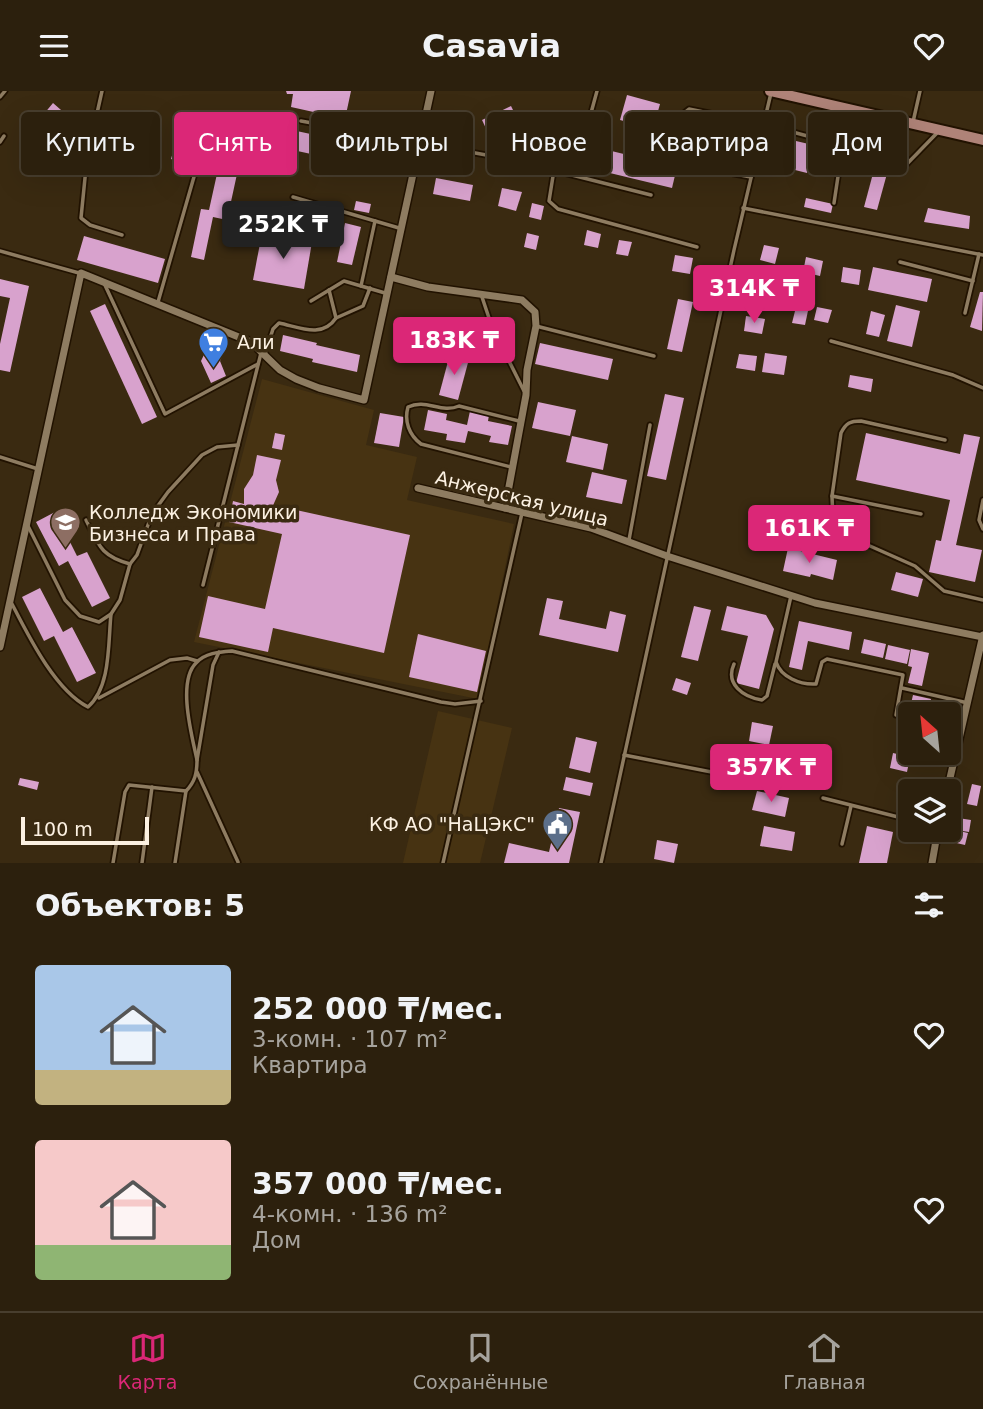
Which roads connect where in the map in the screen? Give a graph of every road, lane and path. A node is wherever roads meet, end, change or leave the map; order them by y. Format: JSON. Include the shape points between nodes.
{"nodes":[{"id":1,"x":5,"y":91,"type":"edge"},
{"id":2,"x":102,"y":91,"type":"edge"},
{"id":3,"x":431,"y":91,"type":"edge"},
{"id":4,"x":597,"y":91,"type":"edge"},
{"id":5,"x":771,"y":91,"type":"edge"},
{"id":6,"x":920,"y":91,"type":"edge"},
{"id":7,"x":799,"y":94,"type":"edge"},
{"id":8,"x":0,"y":97,"type":"edge"},
{"id":9,"x":842,"y":108,"type":"junction"},
{"id":10,"x":427,"y":112,"type":"edge"},
{"id":11,"x":591,"y":112,"type":"edge"},
{"id":12,"x":685,"y":112,"type":"edge"},
{"id":13,"x":704,"y":112,"type":"edge"},
{"id":14,"x":766,"y":112,"type":"edge"},
{"id":15,"x":301,"y":121,"type":"dead end"},
{"id":16,"x":311,"y":123,"type":"edge"},
{"id":17,"x":913,"y":124,"type":"junction"},
{"id":18,"x":940,"y":130,"type":"junction"},
{"id":19,"x":794,"y":132,"type":"edge"},
{"id":20,"x":4,"y":136,"type":"dead end"},
{"id":21,"x":983,"y":140,"type":"edge"},
{"id":22,"x":0,"y":142,"type":"edge"},
{"id":23,"x":195,"y":175,"type":"edge"},
{"id":24,"x":413,"y":175,"type":"edge"},
{"id":25,"x":553,"y":175,"type":"edge"},
{"id":26,"x":578,"y":175,"type":"edge"},
{"id":27,"x":740,"y":175,"type":"edge"},
{"id":28,"x":751,"y":177,"type":"joint"},
{"id":29,"x":651,"y":195,"type":"dead end"},
{"id":30,"x":293,"y":197,"type":"dead end"},
{"id":31,"x":834,"y":203,"type":"dead end"},
{"id":32,"x":743,"y":208,"type":"junction"},
{"id":33,"x":375,"y":221,"type":"junction"},
{"id":34,"x":401,"y":229,"type":"junction"},
{"id":35,"x":122,"y":235,"type":"dead end"},
{"id":36,"x":697,"y":247,"type":"dead end"},
{"id":37,"x":0,"y":251,"type":"edge"},
{"id":38,"x":981,"y":255,"type":"edge"},
{"id":39,"x":900,"y":262,"type":"dead end"},
{"id":40,"x":81,"y":274,"type":"junction"},
{"id":41,"x":391,"y":277,"type":"junction"},
{"id":42,"x":973,"y":281,"type":"junction"},
{"id":43,"x":103,"y":282,"type":"junction"},
{"id":44,"x":361,"y":286,"type":"junction"},
{"id":45,"x":370,"y":288,"type":"junction"},
{"id":46,"x":330,"y":290,"type":"junction"},
{"id":47,"x":387,"y":293,"type":"junction"},
{"id":48,"x":481,"y":295,"type":"junction"},
{"id":49,"x":311,"y":301,"type":"dead end"},
{"id":50,"x":158,"y":304,"type":"junction"},
{"id":51,"x":965,"y":313,"type":"dead end"},
{"id":52,"x":336,"y":318,"type":"junction"},
{"id":53,"x":536,"y":326,"type":"junction"},
{"id":54,"x":831,"y":341,"type":"dead end"},
{"id":55,"x":263,"y":355,"type":"junction"},
{"id":56,"x":654,"y":356,"type":"dead end"},
{"id":57,"x":258,"y":365,"type":"junction"},
{"id":58,"x":983,"y":388,"type":"edge"},
{"id":59,"x":526,"y":395,"type":"junction"},
{"id":60,"x":521,"y":421,"type":"junction"},
{"id":61,"x":650,"y":425,"type":"dead end"},
{"id":62,"x":945,"y":440,"type":"dead end"},
{"id":63,"x":238,"y":445,"type":"junction"},
{"id":64,"x":0,"y":457,"type":"edge"},
{"id":65,"x":513,"y":468,"type":"junction"},
{"id":66,"x":38,"y":469,"type":"junction"},
{"id":67,"x":418,"y":488,"type":"dead end"},
{"id":68,"x":832,"y":496,"type":"junction"},
{"id":69,"x":983,"y":500,"type":"edge"},
{"id":70,"x":505,"y":508,"type":"junction"},
{"id":71,"x":522,"y":512,"type":"junction"},
{"id":72,"x":921,"y":514,"type":"dead end"},
{"id":73,"x":86,"y":520,"type":"dead end"},
{"id":74,"x":27,"y":522,"type":"junction"},
{"id":75,"x":983,"y":529,"type":"edge"},
{"id":76,"x":629,"y":542,"type":"junction"},
{"id":77,"x":667,"y":556,"type":"junction"},
{"id":78,"x":130,"y":564,"type":"junction"},
{"id":79,"x":203,"y":585,"type":"dead end"},
{"id":80,"x":791,"y":596,"type":"junction"},
{"id":81,"x":983,"y":600,"type":"edge"},
{"id":82,"x":10,"y":601,"type":"junction"},
{"id":83,"x":111,"y":614,"type":"junction"},
{"id":84,"x":983,"y":636,"type":"edge"},
{"id":85,"x":0,"y":647,"type":"edge"},
{"id":86,"x":219,"y":652,"type":"junction"},
{"id":87,"x":197,"y":661,"type":"junction"},
{"id":88,"x":776,"y":662,"type":"junction"},
{"id":89,"x":734,"y":664,"type":"dead end"},
{"id":90,"x":902,"y":688,"type":"junction"},
{"id":91,"x":99,"y":698,"type":"junction"},
{"id":92,"x":481,"y":701,"type":"junction"},
{"id":93,"x":968,"y":702,"type":"junction"},
{"id":94,"x":896,"y":715,"type":"dead end"},
{"id":95,"x":624,"y":755,"type":"junction"},
{"id":96,"x":197,"y":760,"type":"junction"},
{"id":97,"x":197,"y":772,"type":"junction"},
{"id":98,"x":727,"y":775,"type":"dead end"},
{"id":99,"x":950,"y":779,"type":"edge"},
{"id":100,"x":152,"y":787,"type":"junction"},
{"id":101,"x":186,"y":791,"type":"junction"},
{"id":102,"x":823,"y":798,"type":"dead end"},
{"id":103,"x":852,"y":806,"type":"junction"},
{"id":104,"x":898,"y":817,"type":"edge"},
{"id":105,"x":936,"y":842,"type":"edge"},
{"id":106,"x":842,"y":844,"type":"dead end"},
{"id":107,"x":238,"y":862,"type":"edge"},
{"id":108,"x":113,"y":863,"type":"edge"},
{"id":109,"x":142,"y":863,"type":"edge"},
{"id":110,"x":176,"y":863,"type":"edge"},
{"id":111,"x":443,"y":863,"type":"edge"},
{"id":112,"x":601,"y":863,"type":"edge"},
{"id":113,"x":932,"y":863,"type":"edge"}],
"edges":[{"from":1,"to":8,"type":"lane"},
{"from":2,"to":35,"type":"lane","via":[[87,159],[81,218]]},
{"from":3,"to":10,"type":"street"},
{"from":4,"to":11,"type":"lane"},
{"from":5,"to":7,"type":"main road"},
{"from":5,"to":14,"type":"lane"},
{"from":6,"to":17,"type":"lane"},
{"from":7,"to":9,"type":"main road"},
{"from":9,"to":17,"type":"main road"},
{"from":9,"to":18,"type":"lane","via":[[862,159],[904,168]]},
{"from":12,"to":13,"type":"lane"},
{"from":15,"to":16,"type":"lane"},
{"from":17,"to":18,"type":"main road"},
{"from":18,"to":21,"type":"main road"},
{"from":19,"to":31,"type":"lane","via":[[837,144],[842,150]]},
{"from":20,"to":22,"type":"lane"},
{"from":23,"to":50,"type":"lane"},
{"from":24,"to":34,"type":"street"},
{"from":25,"to":36,"type":"lane","via":[[549,201],[558,209]]},
{"from":26,"to":29,"type":"lane"},
{"from":27,"to":28,"type":"lane"},
{"from":28,"to":32,"type":"lane"},
{"from":30,"to":33,"type":"lane"},
{"from":32,"to":38,"type":"lane"},
{"from":32,"to":77,"type":"lane"},
{"from":33,"to":34,"type":"lane"},
{"from":33,"to":44,"type":"lane"},
{"from":34,"to":41,"type":"street"},
{"from":37,"to":40,"type":"lane"},
{"from":38,"to":42,"type":"lane"},
{"from":39,"to":42,"type":"lane"},
{"from":40,"to":43,"type":"street"},
{"from":40,"to":66,"type":"street"},
{"from":41,"to":47,"type":"street"},
{"from":41,"to":48,"type":"street"},
{"from":42,"to":51,"type":"lane"},
{"from":43,"to":50,"type":"street"},
{"from":43,"to":57,"type":"lane","via":[[165,414]]},
{"from":44,"to":45,"type":"lane"},
{"from":44,"to":46,"type":"lane","via":[[344,281]]},
{"from":45,"to":47,"type":"lane"},
{"from":45,"to":52,"type":"lane","via":[[363,306]]},
{"from":46,"to":49,"type":"lane"},
{"from":46,"to":52,"type":"lane"},
{"from":47,"to":55,"type":"street","via":[[364,400],[296,379]]},
{"from":48,"to":53,"type":"street","via":[[522,300],[535,312]]},
{"from":48,"to":59,"type":"lane"},
{"from":50,"to":55,"type":"street","via":[[251,342]]},
{"from":52,"to":55,"type":"lane","via":[[320,331],[279,323]]},
{"from":53,"to":56,"type":"lane"},
{"from":53,"to":59,"type":"street"},
{"from":54,"to":58,"type":"lane","via":[[953,375]]},
{"from":55,"to":57,"type":"lane"},
{"from":57,"to":63,"type":"lane"},
{"from":59,"to":60,"type":"street"},
{"from":60,"to":65,"type":"street"},
{"from":60,"to":65,"type":"lane","via":[[459,406],[450,409],[417,402],[406,412],[413,438],[421,444]]},
{"from":61,"to":76,"type":"lane"},
{"from":62,"to":68,"type":"lane","via":[[851,421],[841,433]]},
{"from":63,"to":78,"type":"lane","via":[[217,447],[202,455],[152,514]]},
{"from":63,"to":79,"type":"lane"},
{"from":64,"to":66,"type":"lane"},
{"from":65,"to":70,"type":"street"},
{"from":66,"to":74,"type":"street"},
{"from":67,"to":70,"type":"street","name":"Анжерская улица"},
{"from":68,"to":72,"type":"lane"},
{"from":68,"to":81,"type":"lane","via":[[833,521],[839,528],[915,566],[944,591]]},
{"from":69,"to":75,"type":"lane","via":[[979,520]]},
{"from":70,"to":71,"type":"street","name":"Анжерская улица"},
{"from":71,"to":76,"type":"street","name":"Анжерская улица"},
{"from":71,"to":92,"type":"lane"},
{"from":73,"to":78,"type":"lane","via":[[110,559]]},
{"from":74,"to":82,"type":"street"},
{"from":74,"to":83,"type":"lane","via":[[65,600],[80,616],[99,622]]},
{"from":76,"to":77,"type":"street","name":"Анжерская улица"},
{"from":77,"to":80,"type":"street","name":"Анжерская улица"},
{"from":77,"to":95,"type":"lane"},
{"from":78,"to":83,"type":"lane"},
{"from":80,"to":84,"type":"street","name":"Анжерская улица"},
{"from":80,"to":88,"type":"lane"},
{"from":82,"to":85,"type":"street"},
{"from":82,"to":91,"type":"lane","via":[[29,638],[76,701],[88,707]]},
{"from":83,"to":91,"type":"lane"},
{"from":84,"to":93,"type":"street"},
{"from":86,"to":87,"type":"lane"},
{"from":86,"to":92,"type":"lane","via":[[232,651],[441,702]]},
{"from":86,"to":96,"type":"lane"},
{"from":87,"to":91,"type":"lane","via":[[170,660]]},
{"from":87,"to":96,"type":"lane","via":[[190,670],[187,695]]},
{"from":88,"to":89,"type":"lane","via":[[762,700],[738,690],[732,677]]},
{"from":88,"to":90,"type":"lane","via":[[785,676],[811,685],[816,684],[827,659],[903,675]]},
{"from":90,"to":93,"type":"lane"},
{"from":90,"to":94,"type":"lane"},
{"from":92,"to":111,"type":"lane"},
{"from":93,"to":99,"type":"street"},
{"from":95,"to":98,"type":"lane"},
{"from":95,"to":112,"type":"lane"},
{"from":96,"to":97,"type":"lane"},
{"from":97,"to":101,"type":"lane"},
{"from":97,"to":107,"type":"lane"},
{"from":100,"to":101,"type":"lane"},
{"from":100,"to":108,"type":"lane","via":[[129,785],[125,792]]},
{"from":100,"to":109,"type":"lane"},
{"from":101,"to":110,"type":"lane"},
{"from":102,"to":103,"type":"lane"},
{"from":103,"to":104,"type":"lane"},
{"from":103,"to":106,"type":"lane"},
{"from":105,"to":113,"type":"street"}]}
